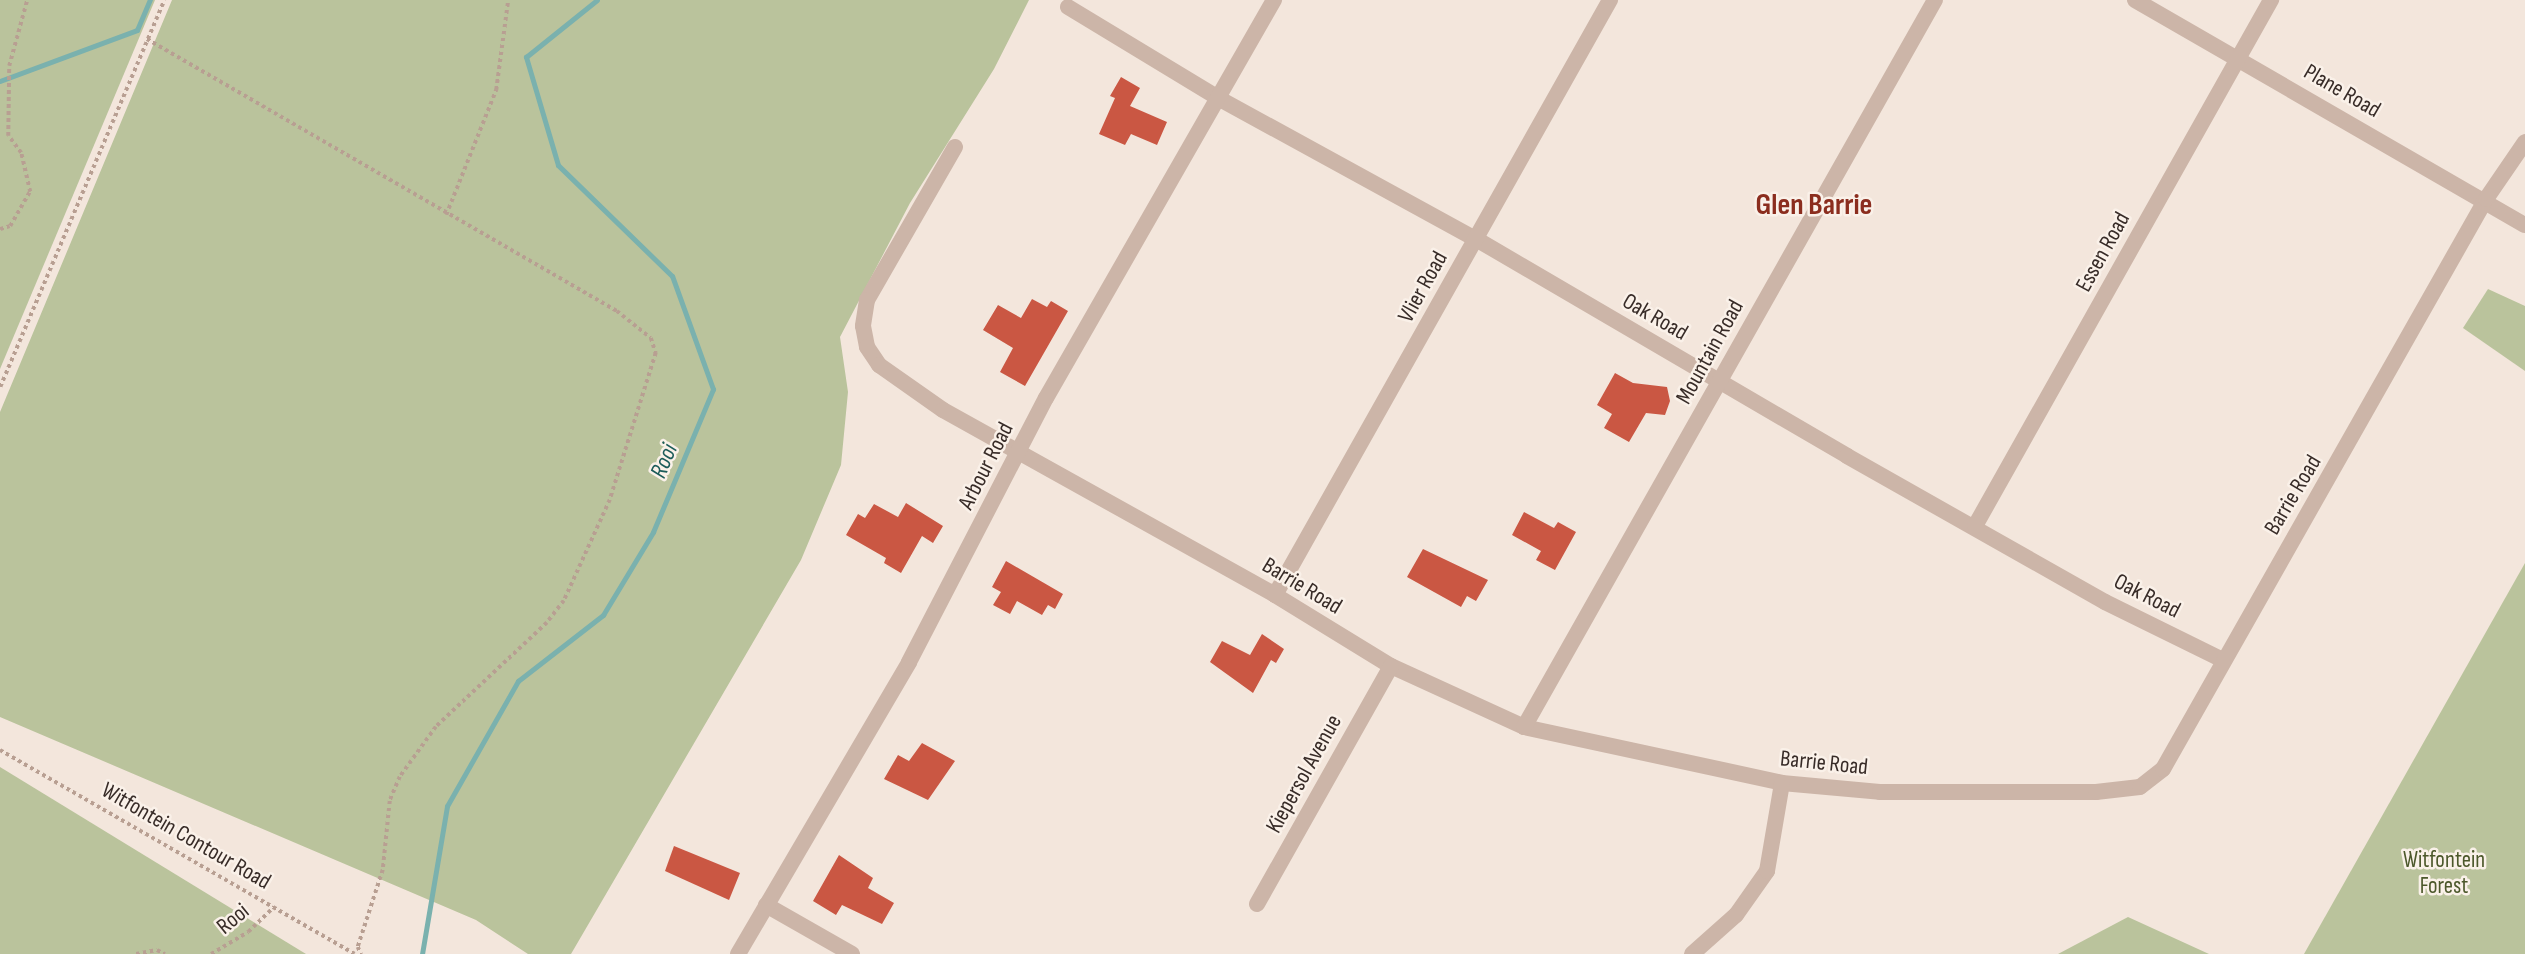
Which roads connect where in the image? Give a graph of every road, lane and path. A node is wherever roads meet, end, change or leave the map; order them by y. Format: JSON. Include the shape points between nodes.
{"nodes":[{"id":1,"x":27,"y":0,"type":"edge"},
{"id":2,"x":164,"y":0,"type":"edge"},
{"id":3,"x":508,"y":0,"type":"edge"},
{"id":4,"x":1274,"y":0,"type":"edge"},
{"id":5,"x":1610,"y":0,"type":"edge"},
{"id":6,"x":1935,"y":0,"type":"edge"},
{"id":7,"x":2135,"y":0,"type":"edge"},
{"id":8,"x":2271,"y":0,"type":"edge"},
{"id":9,"x":1068,"y":7,"type":"dead end"},
{"id":10,"x":147,"y":39,"type":"junction"},
{"id":11,"x":2238,"y":58,"type":"junction"},
{"id":12,"x":1218,"y":98,"type":"junction"},
{"id":13,"x":2525,"y":142,"type":"edge"},
{"id":14,"x":955,"y":147,"type":"dead end"},
{"id":15,"x":2486,"y":199,"type":"junction"},
{"id":16,"x":446,"y":215,"type":"junction"},
{"id":17,"x":2525,"y":225,"type":"edge"},
{"id":18,"x":0,"y":229,"type":"edge"},
{"id":19,"x":1476,"y":239,"type":"junction"},
{"id":20,"x":1719,"y":381,"type":"junction"},
{"id":21,"x":0,"y":387,"type":"edge"},
{"id":22,"x":1020,"y":452,"type":"junction"},
{"id":23,"x":1975,"y":526,"type":"junction"},
{"id":24,"x":1275,"y":595,"type":"junction"},
{"id":25,"x":2223,"y":660,"type":"junction"},
{"id":26,"x":1391,"y":666,"type":"junction"},
{"id":27,"x":1524,"y":727,"type":"junction"},
{"id":28,"x":0,"y":750,"type":"edge"},
{"id":29,"x":1782,"y":783,"type":"junction"},
{"id":30,"x":1257,"y":904,"type":"dead end"},
{"id":31,"x":766,"y":905,"type":"junction"},
{"id":32,"x":274,"y":907,"type":"junction"},
{"id":33,"x":136,"y":954,"type":"edge"},
{"id":34,"x":165,"y":954,"type":"edge"},
{"id":35,"x":211,"y":954,"type":"edge"},
{"id":36,"x":355,"y":954,"type":"edge"},
{"id":37,"x":361,"y":954,"type":"edge"},
{"id":38,"x":738,"y":954,"type":"edge"},
{"id":39,"x":852,"y":954,"type":"edge"},
{"id":40,"x":1692,"y":954,"type":"edge"}],
"edges":[{"from":1,"to":18,"type":"path","via":[[9,65],[8,136],[21,153],[30,192],[10,226]]},
{"from":2,"to":10,"type":"path"},
{"from":3,"to":16,"type":"path","via":[[496,90]]},
{"from":4,"to":12,"type":"street","name":"Arbour Road"},
{"from":5,"to":19,"type":"street","name":"Vlier Road"},
{"from":6,"to":20,"type":"street","name":"Mountain Road"},
{"from":7,"to":11,"type":"street","name":"Plane Road"},
{"from":8,"to":11,"type":"street","name":"Essen Road"},
{"from":9,"to":12,"type":"street","name":"Oak Road"},
{"from":10,"to":16,"type":"path"},
{"from":10,"to":21,"type":"path"},
{"from":11,"to":15,"type":"street","name":"Plane Road"},
{"from":11,"to":23,"type":"street","name":"Essen Road"},
{"from":12,"to":19,"type":"street","name":"Oak Road"},
{"from":12,"to":22,"type":"street","name":"Arbour Road"},
{"from":13,"to":15,"type":"street","name":"Barrie Road"},
{"from":14,"to":22,"type":"street","name":"Barrie Road","via":[[874,284],[863,314],[866,339],[874,358],[898,383]]},
{"from":15,"to":17,"type":"street","name":"Plane Road"},
{"from":15,"to":25,"type":"street","name":"Barrie Road"},
{"from":16,"to":37,"type":"path","via":[[632,321],[651,338],[656,353],[610,500],[565,601],[436,727],[400,777],[390,801],[383,870],[358,947]]},
{"from":19,"to":20,"type":"street","name":"Oak Road"},
{"from":19,"to":24,"type":"street","name":"Vlier Road"},
{"from":20,"to":23,"type":"street","name":"Oak Road"},
{"from":20,"to":27,"type":"street","name":"Mountain Road"},
{"from":22,"to":24,"type":"street","name":"Barrie Road"},
{"from":22,"to":31,"type":"street","name":"Arbour Road","via":[[909,662]]},
{"from":23,"to":25,"type":"street","name":"Oak Road","via":[[2105,601]]},
{"from":24,"to":26,"type":"street","name":"Barrie Road"},
{"from":25,"to":29,"type":"street","name":"Barrie Road","via":[[2163,769],[2140,788],[1905,793]]},
{"from":26,"to":27,"type":"street","name":"Barrie Road"},
{"from":26,"to":30,"type":"street","name":"Kiepersol Avenue"},
{"from":27,"to":29,"type":"street","name":"Barrie Road"},
{"from":28,"to":32,"type":"path","name":"Witfontein Contour Road"},
{"from":29,"to":40,"type":"street","via":[[1767,871],[1736,915]]},
{"from":31,"to":38,"type":"street","name":"Arbour Road"},
{"from":31,"to":39,"type":"street"},
{"from":32,"to":35,"type":"path","name":"Rooi","via":[[248,932]]},
{"from":32,"to":36,"type":"path","name":"Witfontein Contour Road"},
{"from":33,"to":34,"type":"path","via":[[157,950]]}]}
